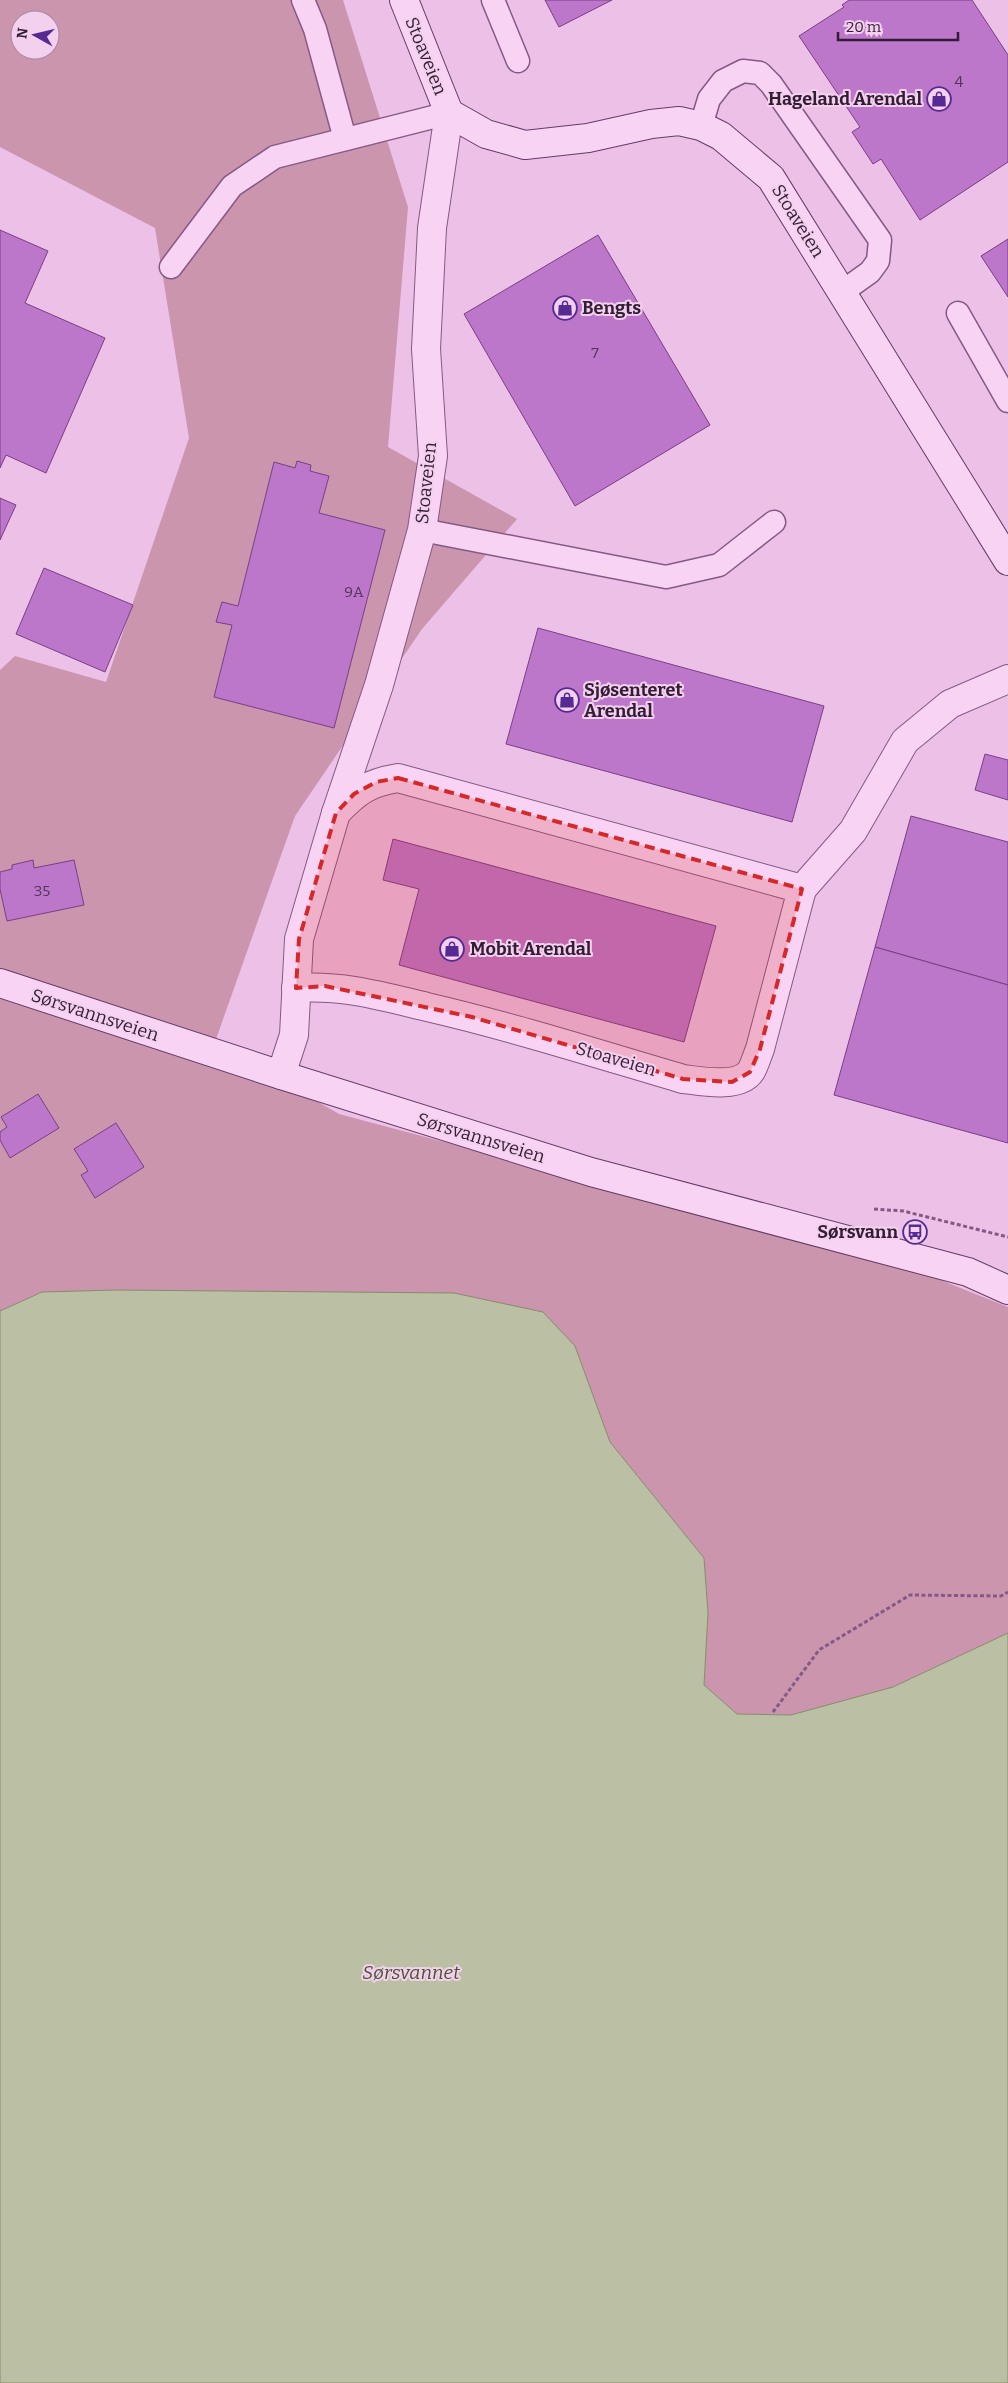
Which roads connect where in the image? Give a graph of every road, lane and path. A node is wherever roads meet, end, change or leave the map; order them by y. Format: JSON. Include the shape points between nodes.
{"nodes":[{"id":1,"x":302,"y":0,"type":"edge"},
{"id":2,"x":404,"y":0,"type":"edge"},
{"id":3,"x":494,"y":0,"type":"edge"},
{"id":4,"x":518,"y":61,"type":"dead end"},
{"id":5,"x":449,"y":112,"type":"junction"},
{"id":6,"x":701,"y":126,"type":"junction"},
{"id":7,"x":345,"y":139,"type":"junction"},
{"id":8,"x":171,"y":267,"type":"dead end"},
{"id":9,"x":842,"y":292,"type":"junction"},
{"id":10,"x":958,"y":313,"type":"dead end"},
{"id":11,"x":1008,"y":401,"type":"edge"},
{"id":12,"x":774,"y":522,"type":"dead end"},
{"id":13,"x":422,"y":530,"type":"junction"},
{"id":14,"x":1008,"y":561,"type":"edge"},
{"id":15,"x":1008,"y":679,"type":"edge"},
{"id":16,"x":336,"y":813,"type":"junction"},
{"id":17,"x":802,"y":889,"type":"junction"},
{"id":18,"x":0,"y":983,"type":"edge"},
{"id":19,"x":296,"y":988,"type":"junction"},
{"id":20,"x":281,"y":1075,"type":"junction"},
{"id":21,"x":968,"y":1272,"type":"junction"},
{"id":22,"x":1008,"y":1276,"type":"edge"},
{"id":23,"x":1008,"y":1290,"type":"edge"},
{"id":24,"x":1008,"y":1592,"type":"edge"},
{"id":25,"x":773,"y":1712,"type":"dead end"}],
"edges":[{"from":1,"to":7,"type":"lane","via":[[315,28]]},
{"from":2,"to":5,"type":"street","name":"Stoaveien"},
{"from":3,"to":4,"type":"lane"},
{"from":5,"to":6,"type":"street","name":"Stoaveien","via":[[486,134],[525,144],[588,138],[651,124],[679,122]]},
{"from":5,"to":7,"type":"lane"},
{"from":5,"to":13,"type":"street","name":"Stoaveien","via":[[432,228],[426,350],[433,456]]},
{"from":6,"to":9,"type":"street","name":"Stoaveien","via":[[721,136],[771,178]]},
{"from":6,"to":9,"type":"lane","via":[[709,99],[723,80],[742,70],[760,73],[771,84],[880,240],[878,261],[870,272]]},
{"from":7,"to":8,"type":"lane","via":[[275,158],[232,186]]},
{"from":9,"to":14,"type":"street","name":"Stoaveien"},
{"from":10,"to":11,"type":"lane"},
{"from":12,"to":13,"type":"lane","via":[[719,565],[666,577]]},
{"from":13,"to":16,"type":"street","name":"Stoaveien","via":[[379,685]]},
{"from":15,"to":17,"type":"street","name":"Stoaveien","via":[[950,704],[905,741],[853,831]]},
{"from":16,"to":17,"type":"street","name":"Stoaveien","via":[[354,794],[376,782],[398,778]]},
{"from":16,"to":19,"type":"street","name":"Stoaveien","via":[[299,939]]},
{"from":17,"to":19,"type":"street","name":"Stoaveien","via":[[760,1049],[750,1072],[732,1082],[683,1078],[472,1017],[356,990],[325,986]]},
{"from":18,"to":20,"type":"street","name":"Sørsvannsveien"},
{"from":19,"to":20,"type":"street","name":"Stoaveien","via":[[294,1035]]},
{"from":20,"to":21,"type":"street","name":"Sørsvannsveien","via":[[590,1172]]},
{"from":21,"to":22,"type":"street","name":"Sørsvannsveien"},
{"from":21,"to":23,"type":"street","name":"Sørsvannsveien"},
{"from":24,"to":25,"type":"path","via":[[1001,1596],[910,1595],[819,1650]]}]}
